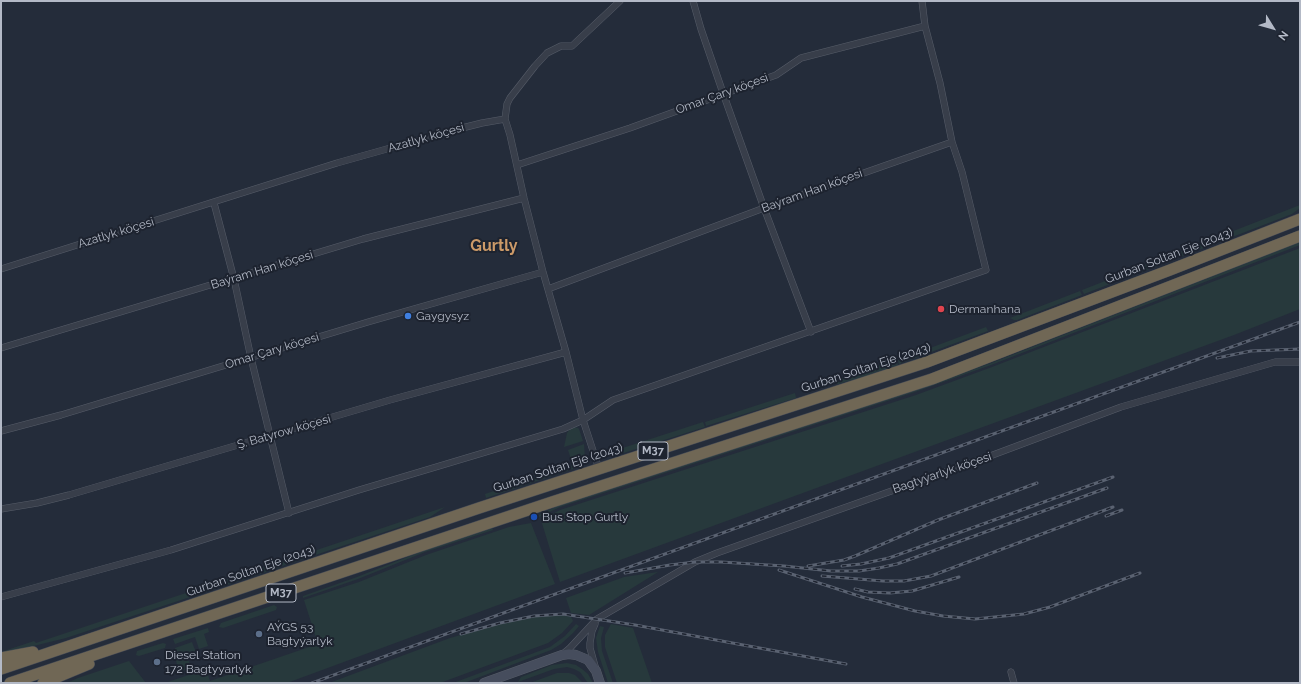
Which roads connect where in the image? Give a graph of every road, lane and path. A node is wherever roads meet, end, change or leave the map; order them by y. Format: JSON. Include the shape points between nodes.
{"nodes":[{"id":1,"x":620,"y":1,"type":"edge"},
{"id":2,"x":694,"y":1,"type":"edge"},
{"id":3,"x":922,"y":1,"type":"edge"},
{"id":4,"x":925,"y":26,"type":"junction"},
{"id":5,"x":723,"y":93,"type":"junction"},
{"id":6,"x":505,"y":119,"type":"junction"},
{"id":7,"x":952,"y":142,"type":"junction"},
{"id":8,"x":517,"y":165,"type":"junction"},
{"id":9,"x":524,"y":198,"type":"junction"},
{"id":10,"x":214,"y":203,"type":"junction"},
{"id":11,"x":764,"y":208,"type":"junction"},
{"id":12,"x":1300,"y":219,"type":"edge"},
{"id":13,"x":1300,"y":236,"type":"edge"},
{"id":14,"x":1,"y":269,"type":"edge"},
{"id":15,"x":1170,"y":270,"type":"junction"},
{"id":16,"x":543,"y":272,"type":"junction"},
{"id":17,"x":234,"y":279,"type":"junction"},
{"id":18,"x":1175,"y":284,"type":"junction"},
{"id":19,"x":548,"y":289,"type":"junction"},
{"id":20,"x":811,"y":332,"type":"junction"},
{"id":21,"x":1,"y":348,"type":"edge"},
{"id":22,"x":566,"y":352,"type":"junction"},
{"id":23,"x":251,"y":358,"type":"junction"},
{"id":24,"x":1300,"y":362,"type":"edge"},
{"id":25,"x":583,"y":420,"type":"junction"},
{"id":26,"x":1,"y":430,"type":"edge"},
{"id":27,"x":271,"y":437,"type":"junction"},
{"id":28,"x":599,"y":468,"type":"junction"},
{"id":29,"x":1,"y":509,"type":"edge"},
{"id":30,"x":289,"y":513,"type":"junction"},
{"id":31,"x":1,"y":597,"type":"edge"},
{"id":32,"x":597,"y":619,"type":"junction"},
{"id":33,"x":202,"y":620,"type":"junction"},
{"id":34,"x":63,"y":648,"type":"junction"},
{"id":35,"x":126,"y":652,"type":"junction"},
{"id":36,"x":562,"y":655,"type":"junction"},
{"id":37,"x":1,"y":658,"type":"edge"},
{"id":38,"x":60,"y":666,"type":"junction"},
{"id":39,"x":1,"y":668,"type":"edge"},
{"id":40,"x":596,"y":671,"type":"junction"},
{"id":41,"x":1010,"y":672,"type":"dead end"},
{"id":42,"x":10,"y":683,"type":"edge"},
{"id":43,"x":43,"y":683,"type":"edge"},
{"id":44,"x":484,"y":683,"type":"edge"},
{"id":45,"x":600,"y":683,"type":"edge"},
{"id":46,"x":1014,"y":683,"type":"edge"}],
"edges":[{"from":1,"to":6,"type":"street","via":[[572,46],[561,46],[547,53],[510,98]]},
{"from":2,"to":5,"type":"street"},
{"from":3,"to":4,"type":"street"},
{"from":4,"to":5,"type":"street","name":"Omar Çary köçesi","via":[[802,58],[776,75]]},
{"from":4,"to":7,"type":"street"},
{"from":5,"to":8,"type":"street","name":"Omar Çary köçesi","via":[[630,128]]},
{"from":5,"to":11,"type":"street"},
{"from":6,"to":8,"type":"street"},
{"from":6,"to":10,"type":"street","name":"Azatlyk köçesi","via":[[476,124],[352,159]]},
{"from":7,"to":11,"type":"street","name":"Baýram Han köçesi"},
{"from":7,"to":20,"type":"street","via":[[986,270]]},
{"from":8,"to":9,"type":"street"},
{"from":9,"to":16,"type":"street"},
{"from":9,"to":17,"type":"street","name":"Baýram Han köçesi","via":[[363,239]]},
{"from":10,"to":14,"type":"street","name":"Azatlyk köçesi"},
{"from":10,"to":17,"type":"street"},
{"from":11,"to":19,"type":"street","name":"Baýram Han köçesi"},
{"from":11,"to":20,"type":"street"},
{"from":12,"to":15,"type":"highway","name":"Gurban Soltan Eje (2043)","number":"M37"},
{"from":13,"to":18,"type":"highway","number":"M37"},
{"from":15,"to":18,"type":"highway"},
{"from":15,"to":28,"type":"highway","name":"Gurban Soltan Eje (2043)","number":"M37","via":[[927,362]]},
{"from":16,"to":19,"type":"street"},
{"from":16,"to":23,"type":"street","name":"Omar Çary köçesi"},
{"from":17,"to":21,"type":"street","name":"Baýram Han köçesi"},
{"from":17,"to":23,"type":"street"},
{"from":18,"to":33,"type":"highway","number":"M37","via":[[932,379],[559,499]]},
{"from":19,"to":22,"type":"street"},
{"from":20,"to":25,"type":"street","via":[[613,400]]},
{"from":22,"to":25,"type":"street"},
{"from":22,"to":27,"type":"street","name":"Ş. Batyrow köçesi","via":[[390,400]]},
{"from":23,"to":26,"type":"street","name":"Omar Çary köçesi","via":[[62,415]]},
{"from":23,"to":27,"type":"street"},
{"from":24,"to":32,"type":"street","name":"Bagtyýarlyk köçesi","via":[[1275,362],[1122,407],[741,544],[695,562]]},
{"from":25,"to":28,"type":"street"},
{"from":25,"to":30,"type":"street","via":[[563,430]]},
{"from":27,"to":29,"type":"street","name":"Ş. Batyrow köçesi","via":[[69,495]]},
{"from":27,"to":30,"type":"street"},
{"from":28,"to":34,"type":"highway","name":"Gurban Soltan Eje (2043)","number":"M37"},
{"from":30,"to":31,"type":"street","via":[[170,550]]},
{"from":32,"to":36,"type":"street","name":"Bagtyýarlyk köçesi"},
{"from":32,"to":40,"type":"street","via":[[590,643]]},
{"from":33,"to":35,"type":"highway","via":[[170,637]]},
{"from":33,"to":38,"type":"highway","number":"M37"},
{"from":34,"to":37,"type":"highway"},
{"from":34,"to":39,"type":"highway","name":"Gurban Soltan Eje (2043)","number":"M37"},
{"from":35,"to":38,"type":"highway"},
{"from":35,"to":43,"type":"highway"},
{"from":36,"to":40,"type":"street","via":[[582,657],[592,664]]},
{"from":36,"to":44,"type":"street"},
{"from":38,"to":42,"type":"highway","number":"M37"},
{"from":40,"to":45,"type":"street"},
{"from":41,"to":46,"type":"street"}]}
